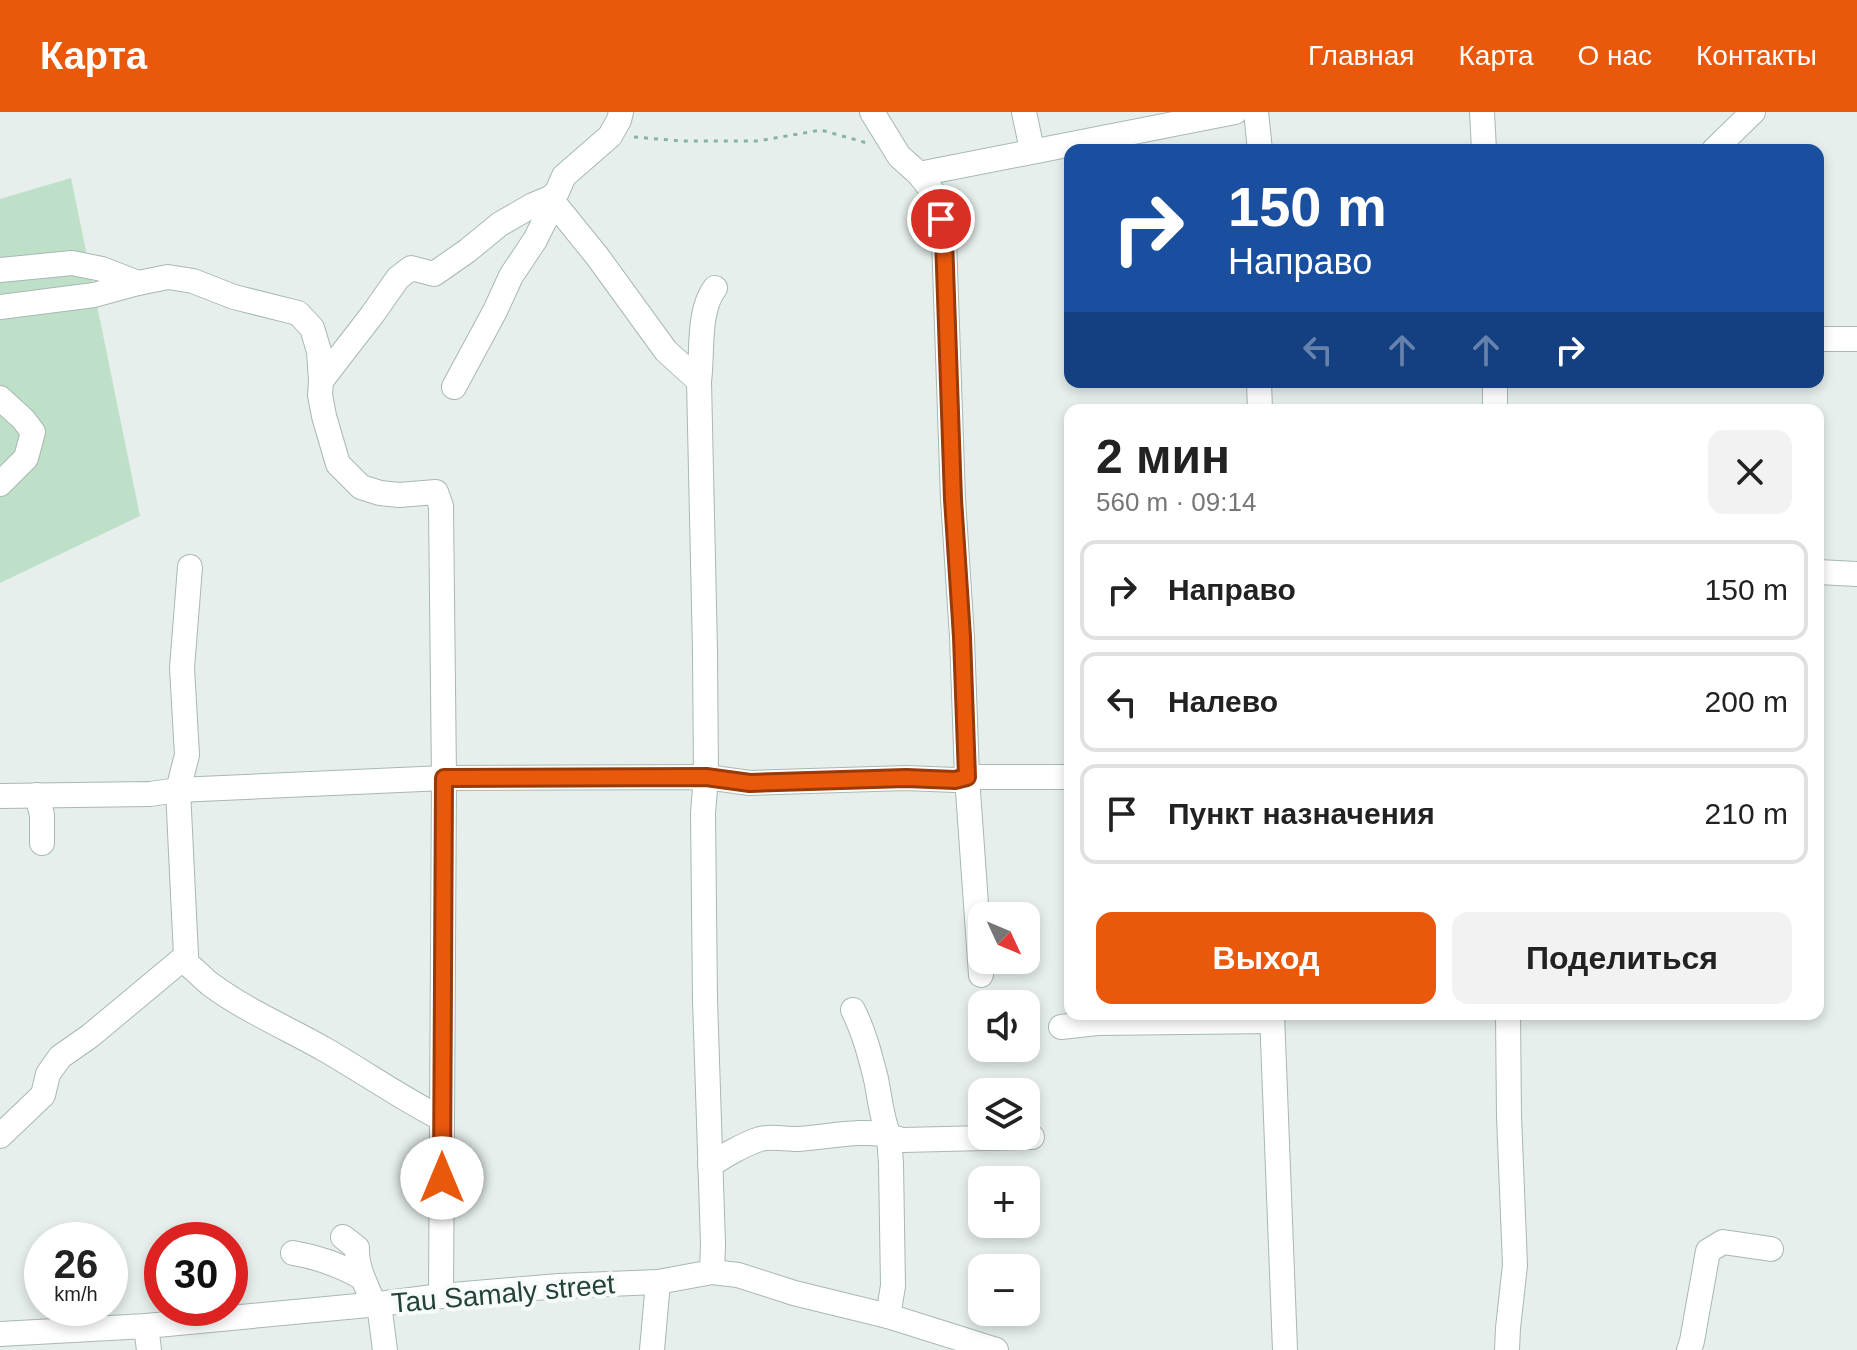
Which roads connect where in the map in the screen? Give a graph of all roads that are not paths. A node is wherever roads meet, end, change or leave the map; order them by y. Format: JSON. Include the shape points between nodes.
{"nodes":[{"id":1,"x":621,"y":112,"type":"edge"},
{"id":2,"x":872,"y":112,"type":"edge"},
{"id":3,"x":1024,"y":112,"type":"edge"},
{"id":4,"x":1235,"y":112,"type":"edge"},
{"id":5,"x":1256,"y":112,"type":"edge"},
{"id":6,"x":1482,"y":112,"type":"edge"},
{"id":7,"x":1753,"y":112,"type":"edge"},
{"id":8,"x":1064,"y":144,"type":"edge"},
{"id":9,"x":1064,"y":144,"type":"edge"},
{"id":10,"x":1259,"y":144,"type":"edge"},
{"id":11,"x":1484,"y":144,"type":"edge"},
{"id":12,"x":1720,"y":144,"type":"edge"},
{"id":13,"x":1032,"y":150,"type":"junction"},
{"id":14,"x":919,"y":174,"type":"junction"},
{"id":15,"x":552,"y":200,"type":"junction"},
{"id":16,"x":0,"y":270,"type":"edge"},
{"id":17,"x":138,"y":283,"type":"junction"},
{"id":18,"x":715,"y":288,"type":"dead end"},
{"id":19,"x":0,"y":307,"type":"edge"},
{"id":20,"x":1824,"y":339,"type":"edge"},
{"id":21,"x":1857,"y":339,"type":"edge"},
{"id":22,"x":321,"y":381,"type":"junction"},
{"id":23,"x":699,"y":381,"type":"junction"},
{"id":24,"x":454,"y":387,"type":"dead end"},
{"id":25,"x":0,"y":398,"type":"edge"},
{"id":26,"x":0,"y":484,"type":"edge"},
{"id":27,"x":190,"y":567,"type":"dead end"},
{"id":28,"x":1824,"y":572,"type":"edge"},
{"id":29,"x":1857,"y":574,"type":"edge"},
{"id":30,"x":706,"y":777,"type":"junction"},
{"id":31,"x":967,"y":777,"type":"junction"},
{"id":32,"x":1064,"y":777,"type":"edge"},
{"id":33,"x":444,"y":778,"type":"junction"},
{"id":34,"x":178,"y":790,"type":"junction"},
{"id":35,"x":37,"y":795,"type":"junction"},
{"id":36,"x":0,"y":796,"type":"edge"},
{"id":37,"x":42,"y":843,"type":"dead end"},
{"id":38,"x":182,"y":960,"type":"junction"},
{"id":39,"x":981,"y":975,"type":"dead end"},
{"id":40,"x":853,"y":1010,"type":"dead end"},
{"id":41,"x":1184,"y":1020,"type":"edge"},
{"id":42,"x":1272,"y":1020,"type":"edge"},
{"id":43,"x":1508,"y":1020,"type":"edge"},
{"id":44,"x":1061,"y":1027,"type":"dead end"},
{"id":45,"x":442,"y":1119,"type":"junction"},
{"id":46,"x":0,"y":1136,"type":"edge"},
{"id":47,"x":889,"y":1136,"type":"junction"},
{"id":48,"x":968,"y":1138,"type":"edge"},
{"id":49,"x":710,"y":1165,"type":"junction"},
{"id":50,"x":343,"y":1237,"type":"dead end"},
{"id":51,"x":1771,"y":1249,"type":"dead end"},
{"id":52,"x":293,"y":1253,"type":"dead end"},
{"id":53,"x":712,"y":1272,"type":"junction"},
{"id":54,"x":361,"y":1277,"type":"junction"},
{"id":55,"x":658,"y":1282,"type":"junction"},
{"id":56,"x":441,"y":1296,"type":"junction"},
{"id":57,"x":377,"y":1305,"type":"junction"},
{"id":58,"x":888,"y":1316,"type":"junction"},
{"id":59,"x":148,"y":1338,"type":"edge"},
{"id":60,"x":7,"y":1339,"type":"edge"},
{"id":61,"x":657,"y":1348,"type":"edge"},
{"id":62,"x":385,"y":1350,"type":"edge"},
{"id":63,"x":996,"y":1350,"type":"edge"},
{"id":64,"x":1285,"y":1350,"type":"edge"},
{"id":65,"x":1507,"y":1350,"type":"edge"},
{"id":66,"x":1689,"y":1350,"type":"edge"}],
"edges":[{"from":1,"to":15,"type":"street","via":[[606,140],[564,176]]},
{"from":2,"to":14,"type":"street","via":[[897,153]]},
{"from":3,"to":13,"type":"street"},
{"from":4,"to":8,"type":"street"},
{"from":5,"to":10,"type":"street"},
{"from":6,"to":11,"type":"street"},
{"from":7,"to":12,"type":"street"},
{"from":9,"to":13,"type":"street"},
{"from":13,"to":14,"type":"street"},
{"from":14,"to":31,"type":"street","via":[[938,199],[944,239]]},
{"from":15,"to":22,"type":"street","via":[[500,224],[434,274],[411,268],[398,278]]},
{"from":15,"to":23,"type":"street","via":[[666,351]]},
{"from":15,"to":24,"type":"street"},
{"from":16,"to":17,"type":"street","via":[[72,263]]},
{"from":17,"to":19,"type":"street","via":[[94,295]]},
{"from":17,"to":22,"type":"street","via":[[168,277],[193,281],[298,313],[312,328]]},
{"from":18,"to":23,"type":"street","via":[[702,330]]},
{"from":20,"to":21,"type":"street"},
{"from":22,"to":33,"type":"street","via":[[324,416],[338,464],[361,487],[399,495],[438,488]]},
{"from":23,"to":30,"type":"street"},
{"from":25,"to":26,"type":"street","via":[[33,432],[26,458]]},
{"from":27,"to":34,"type":"street","via":[[182,668],[187,755]]},
{"from":28,"to":29,"type":"street"},
{"from":30,"to":31,"type":"street","via":[[750,783]]},
{"from":30,"to":33,"type":"street"},
{"from":30,"to":49,"type":"street"},
{"from":31,"to":32,"type":"street"},
{"from":31,"to":39,"type":"street"},
{"from":33,"to":34,"type":"street"},
{"from":33,"to":45,"type":"street"},
{"from":34,"to":35,"type":"street"},
{"from":34,"to":38,"type":"street","via":[[186,956]]},
{"from":35,"to":36,"type":"street"},
{"from":35,"to":37,"type":"street"},
{"from":38,"to":45,"type":"street","via":[[237,1001]]},
{"from":38,"to":46,"type":"street","via":[[60,1057],[48,1074],[43,1095]]},
{"from":40,"to":47,"type":"street"},
{"from":41,"to":44,"type":"street"},
{"from":42,"to":64,"type":"street"},
{"from":43,"to":65,"type":"street","via":[[1515,1265]]},
{"from":45,"to":56,"type":"street"},
{"from":47,"to":48,"type":"street"},
{"from":47,"to":49,"type":"street","via":[[762,1138]]},
{"from":47,"to":58,"type":"street","via":[[893,1286]]},
{"from":49,"to":53,"type":"street"},
{"from":50,"to":54,"type":"street","via":[[357,1248]]},
{"from":51,"to":66,"type":"street","via":[[1723,1242],[1708,1251]]},
{"from":52,"to":54,"type":"street","via":[[321,1258]]},
{"from":53,"to":55,"type":"street","name":"Tau Samaly street"},
{"from":53,"to":58,"type":"street","name":"Tau Samaly street"},
{"from":54,"to":57,"type":"street"},
{"from":55,"to":56,"type":"street","name":"Tau Samaly street"},
{"from":55,"to":61,"type":"street"},
{"from":56,"to":57,"type":"street","name":"Tau Samaly street"},
{"from":57,"to":59,"type":"street","name":"Tau Samaly street"},
{"from":57,"to":62,"type":"street"},
{"from":58,"to":63,"type":"street","name":"Tau Samaly street"},
{"from":59,"to":60,"type":"street","name":"Tau Samaly street"}]}
